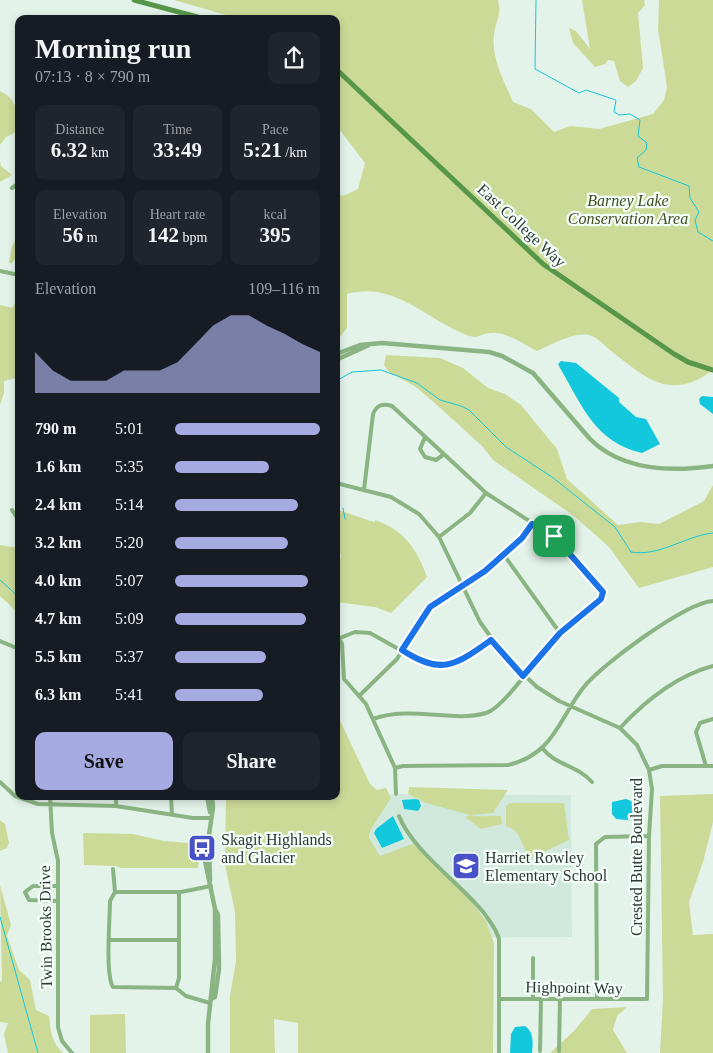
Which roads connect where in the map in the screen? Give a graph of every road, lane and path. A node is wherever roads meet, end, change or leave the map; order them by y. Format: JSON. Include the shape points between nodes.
{"nodes":[{"id":1,"x":134,"y":0,"type":"edge"},
{"id":2,"x":181,"y":15,"type":"edge"},
{"id":3,"x":340,"y":73,"type":"edge"},
{"id":4,"x":15,"y":186,"type":"edge"},
{"id":5,"x":12,"y":188,"type":"dead end"},
{"id":6,"x":0,"y":271,"type":"edge"},
{"id":7,"x":15,"y":275,"type":"edge"},
{"id":8,"x":370,"y":344,"type":"junction"},
{"id":9,"x":340,"y":352,"type":"edge"},
{"id":10,"x":340,"y":358,"type":"edge"},
{"id":11,"x":713,"y":370,"type":"edge"},
{"id":12,"x":425,"y":437,"type":"junction"},
{"id":13,"x":443,"y":455,"type":"junction"},
{"id":14,"x":713,"y":466,"type":"edge"},
{"id":15,"x":340,"y":484,"type":"edge"},
{"id":16,"x":364,"y":490,"type":"junction"},
{"id":17,"x":486,"y":493,"type":"junction"},
{"id":18,"x":12,"y":510,"type":"dead end"},
{"id":19,"x":15,"y":515,"type":"edge"},
{"id":20,"x":532,"y":524,"type":"junction"},
{"id":21,"x":439,"y":537,"type":"junction"},
{"id":22,"x":504,"y":555,"type":"junction"},
{"id":23,"x":462,"y":585,"type":"junction"},
{"id":24,"x":713,"y":601,"type":"edge"},
{"id":25,"x":560,"y":633,"type":"junction"},
{"id":26,"x":340,"y":638,"type":"joint"},
{"id":27,"x":491,"y":640,"type":"junction"},
{"id":28,"x":0,"y":641,"type":"edge"},
{"id":29,"x":15,"y":647,"type":"edge"},
{"id":30,"x":402,"y":650,"type":"junction"},
{"id":31,"x":713,"y":666,"type":"edge"},
{"id":32,"x":523,"y":676,"type":"junction"},
{"id":33,"x":359,"y":696,"type":"junction"},
{"id":34,"x":571,"y":706,"type":"junction"},
{"id":35,"x":713,"y":719,"type":"edge"},
{"id":36,"x":373,"y":720,"type":"junction"},
{"id":37,"x":620,"y":728,"type":"junction"},
{"id":38,"x":543,"y":748,"type":"junction"},
{"id":39,"x":706,"y":766,"type":"junction"},
{"id":40,"x":713,"y":766,"type":"edge"},
{"id":41,"x":395,"y":768,"type":"junction"},
{"id":42,"x":649,"y":770,"type":"junction"},
{"id":43,"x":0,"y":782,"type":"edge"},
{"id":44,"x":592,"y":782,"type":"dead end"},
{"id":45,"x":396,"y":794,"type":"dead end"},
{"id":46,"x":15,"y":795,"type":"edge"},
{"id":47,"x":25,"y":800,"type":"edge"},
{"id":48,"x":50,"y":800,"type":"edge"},
{"id":49,"x":116,"y":800,"type":"edge"},
{"id":50,"x":171,"y":800,"type":"edge"},
{"id":51,"x":208,"y":800,"type":"edge"},
{"id":52,"x":212,"y":800,"type":"edge"},
{"id":53,"x":50,"y":804,"type":"junction"},
{"id":54,"x":116,"y":806,"type":"junction"},
{"id":55,"x":210,"y":812,"type":"junction"},
{"id":56,"x":172,"y":815,"type":"junction"},
{"id":57,"x":400,"y":816,"type":"dead end"},
{"id":58,"x":210,"y":818,"type":"junction"},
{"id":59,"x":649,"y":836,"type":"junction"},
{"id":60,"x":113,"y":869,"type":"dead end"},
{"id":61,"x":211,"y":883,"type":"junction"},
{"id":62,"x":57,"y":886,"type":"junction"},
{"id":63,"x":115,"y":892,"type":"junction"},
{"id":64,"x":179,"y":892,"type":"junction"},
{"id":65,"x":58,"y":901,"type":"junction"},
{"id":66,"x":110,"y":940,"type":"junction"},
{"id":67,"x":178,"y":940,"type":"junction"},
{"id":68,"x":533,"y":958,"type":"dead end"},
{"id":69,"x":176,"y":988,"type":"junction"},
{"id":70,"x":500,"y":999,"type":"junction"},
{"id":71,"x":533,"y":999,"type":"junction"},
{"id":72,"x":541,"y":999,"type":"junction"},
{"id":73,"x":560,"y":999,"type":"junction"},
{"id":74,"x":597,"y":999,"type":"junction"},
{"id":75,"x":647,"y":999,"type":"joint"},
{"id":76,"x":211,"y":1001,"type":"junction"},
{"id":77,"x":559,"y":1050,"type":"dead end"},
{"id":78,"x":540,"y":1051,"type":"dead end"},
{"id":79,"x":72,"y":1053,"type":"edge"},
{"id":80,"x":208,"y":1053,"type":"edge"},
{"id":81,"x":499,"y":1053,"type":"edge"}],
"edges":[{"from":1,"to":2,"type":"main road"},
{"from":3,"to":11,"type":"main road","name":"East College Way","via":[[558,276],[674,354]]},
{"from":4,"to":5,"type":"street"},
{"from":6,"to":7,"type":"street"},
{"from":8,"to":9,"type":"street"},
{"from":8,"to":10,"type":"street"},
{"from":8,"to":14,"type":"street","via":[[451,348],[502,356],[533,373],[590,440],[617,459],[635,466]]},
{"from":12,"to":13,"type":"street"},
{"from":12,"to":13,"type":"street","via":[[420,449],[425,457],[436,460]]},
{"from":12,"to":16,"type":"street","via":[[392,406],[378,406],[373,414]]},
{"from":13,"to":17,"type":"street"},
{"from":15,"to":16,"type":"street","name":"Crested Butte Boulevard"},
{"from":16,"to":21,"type":"street","name":"Crested Butte Boulevard","via":[[391,497],[409,507],[426,520]]},
{"from":17,"to":20,"type":"street"},
{"from":17,"to":21,"type":"street","via":[[470,513]]},
{"from":18,"to":19,"type":"street"},
{"from":20,"to":22,"type":"street"},
{"from":20,"to":25,"type":"street","via":[[554,536],[603,592],[601,599]]},
{"from":21,"to":23,"type":"street","name":"Crested Butte Boulevard"},
{"from":22,"to":23,"type":"street"},
{"from":22,"to":25,"type":"street"},
{"from":23,"to":27,"type":"street","name":"Crested Butte Boulevard"},
{"from":23,"to":30,"type":"street","via":[[430,607]]},
{"from":24,"to":34,"type":"street","via":[[691,606],[660,625],[607,665],[584,686]]},
{"from":25,"to":32,"type":"street"},
{"from":26,"to":30,"type":"street","via":[[370,633]]},
{"from":26,"to":33,"type":"street","via":[[343,673]]},
{"from":27,"to":30,"type":"street","via":[[459,662],[446,665],[418,660]]},
{"from":27,"to":32,"type":"street","name":"Crested Butte Boulevard"},
{"from":28,"to":29,"type":"street"},
{"from":30,"to":33,"type":"street"},
{"from":31,"to":37,"type":"street","via":[[684,677],[659,692]]},
{"from":32,"to":34,"type":"street","name":"Crested Butte Boulevard"},
{"from":32,"to":36,"type":"street","via":[[492,711],[388,714]]},
{"from":33,"to":36,"type":"street"},
{"from":34,"to":37,"type":"street","name":"Crested Butte Boulevard"},
{"from":34,"to":38,"type":"street"},
{"from":35,"to":39,"type":"street","via":[[700,723],[696,732]]},
{"from":36,"to":41,"type":"street"},
{"from":37,"to":42,"type":"street","name":"Crested Butte Boulevard","via":[[637,745]]},
{"from":38,"to":41,"type":"street","via":[[523,761],[508,764]]},
{"from":38,"to":44,"type":"street","via":[[551,758],[583,771]]},
{"from":39,"to":40,"type":"street"},
{"from":39,"to":42,"type":"street","via":[[662,766]]},
{"from":41,"to":45,"type":"street"},
{"from":42,"to":59,"type":"street","name":"Crested Butte Boulevard","via":[[652,789]]},
{"from":43,"to":46,"type":"street"},
{"from":47,"to":53,"type":"street"},
{"from":48,"to":53,"type":"street","name":"Twin Brooks Drive"},
{"from":49,"to":54,"type":"street"},
{"from":50,"to":56,"type":"street"},
{"from":51,"to":55,"type":"street"},
{"from":52,"to":55,"type":"street"},
{"from":53,"to":54,"type":"street"},
{"from":53,"to":62,"type":"street","name":"Twin Brooks Drive","via":[[58,861]]},
{"from":54,"to":56,"type":"street"},
{"from":55,"to":58,"type":"street"},
{"from":56,"to":58,"type":"street"},
{"from":57,"to":70,"type":"street","via":[[416,842],[497,929]]},
{"from":58,"to":61,"type":"street"},
{"from":59,"to":74,"type":"street","via":[[605,837],[596,844]]},
{"from":59,"to":75,"type":"street","name":"Crested Butte Boulevard"},
{"from":60,"to":63,"type":"street"},
{"from":61,"to":64,"type":"street"},
{"from":61,"to":76,"type":"street","via":[[214,909],[218,915],[219,969],[215,996]]},
{"from":62,"to":65,"type":"street","name":"Twin Brooks Drive"},
{"from":62,"to":65,"type":"street","via":[[33,886],[25,892],[29,900]]},
{"from":63,"to":64,"type":"street"},
{"from":63,"to":66,"type":"street","via":[[110,901]]},
{"from":64,"to":67,"type":"street"},
{"from":65,"to":79,"type":"street","name":"Twin Brooks Drive","via":[[58,1027],[62,1041]]},
{"from":66,"to":67,"type":"street"},
{"from":66,"to":69,"type":"street","via":[[110,982],[113,987]]},
{"from":67,"to":69,"type":"street"},
{"from":68,"to":71,"type":"street"},
{"from":69,"to":76,"type":"street","via":[[186,996]]},
{"from":70,"to":71,"type":"street","name":"Highpoint Way"},
{"from":70,"to":81,"type":"street"},
{"from":71,"to":72,"type":"street","name":"Highpoint Way"},
{"from":72,"to":73,"type":"street","name":"Highpoint Way"},
{"from":72,"to":78,"type":"street"},
{"from":73,"to":74,"type":"street","name":"Highpoint Way"},
{"from":73,"to":77,"type":"street"},
{"from":74,"to":75,"type":"street","name":"Highpoint Way"},
{"from":76,"to":80,"type":"street"}]}
